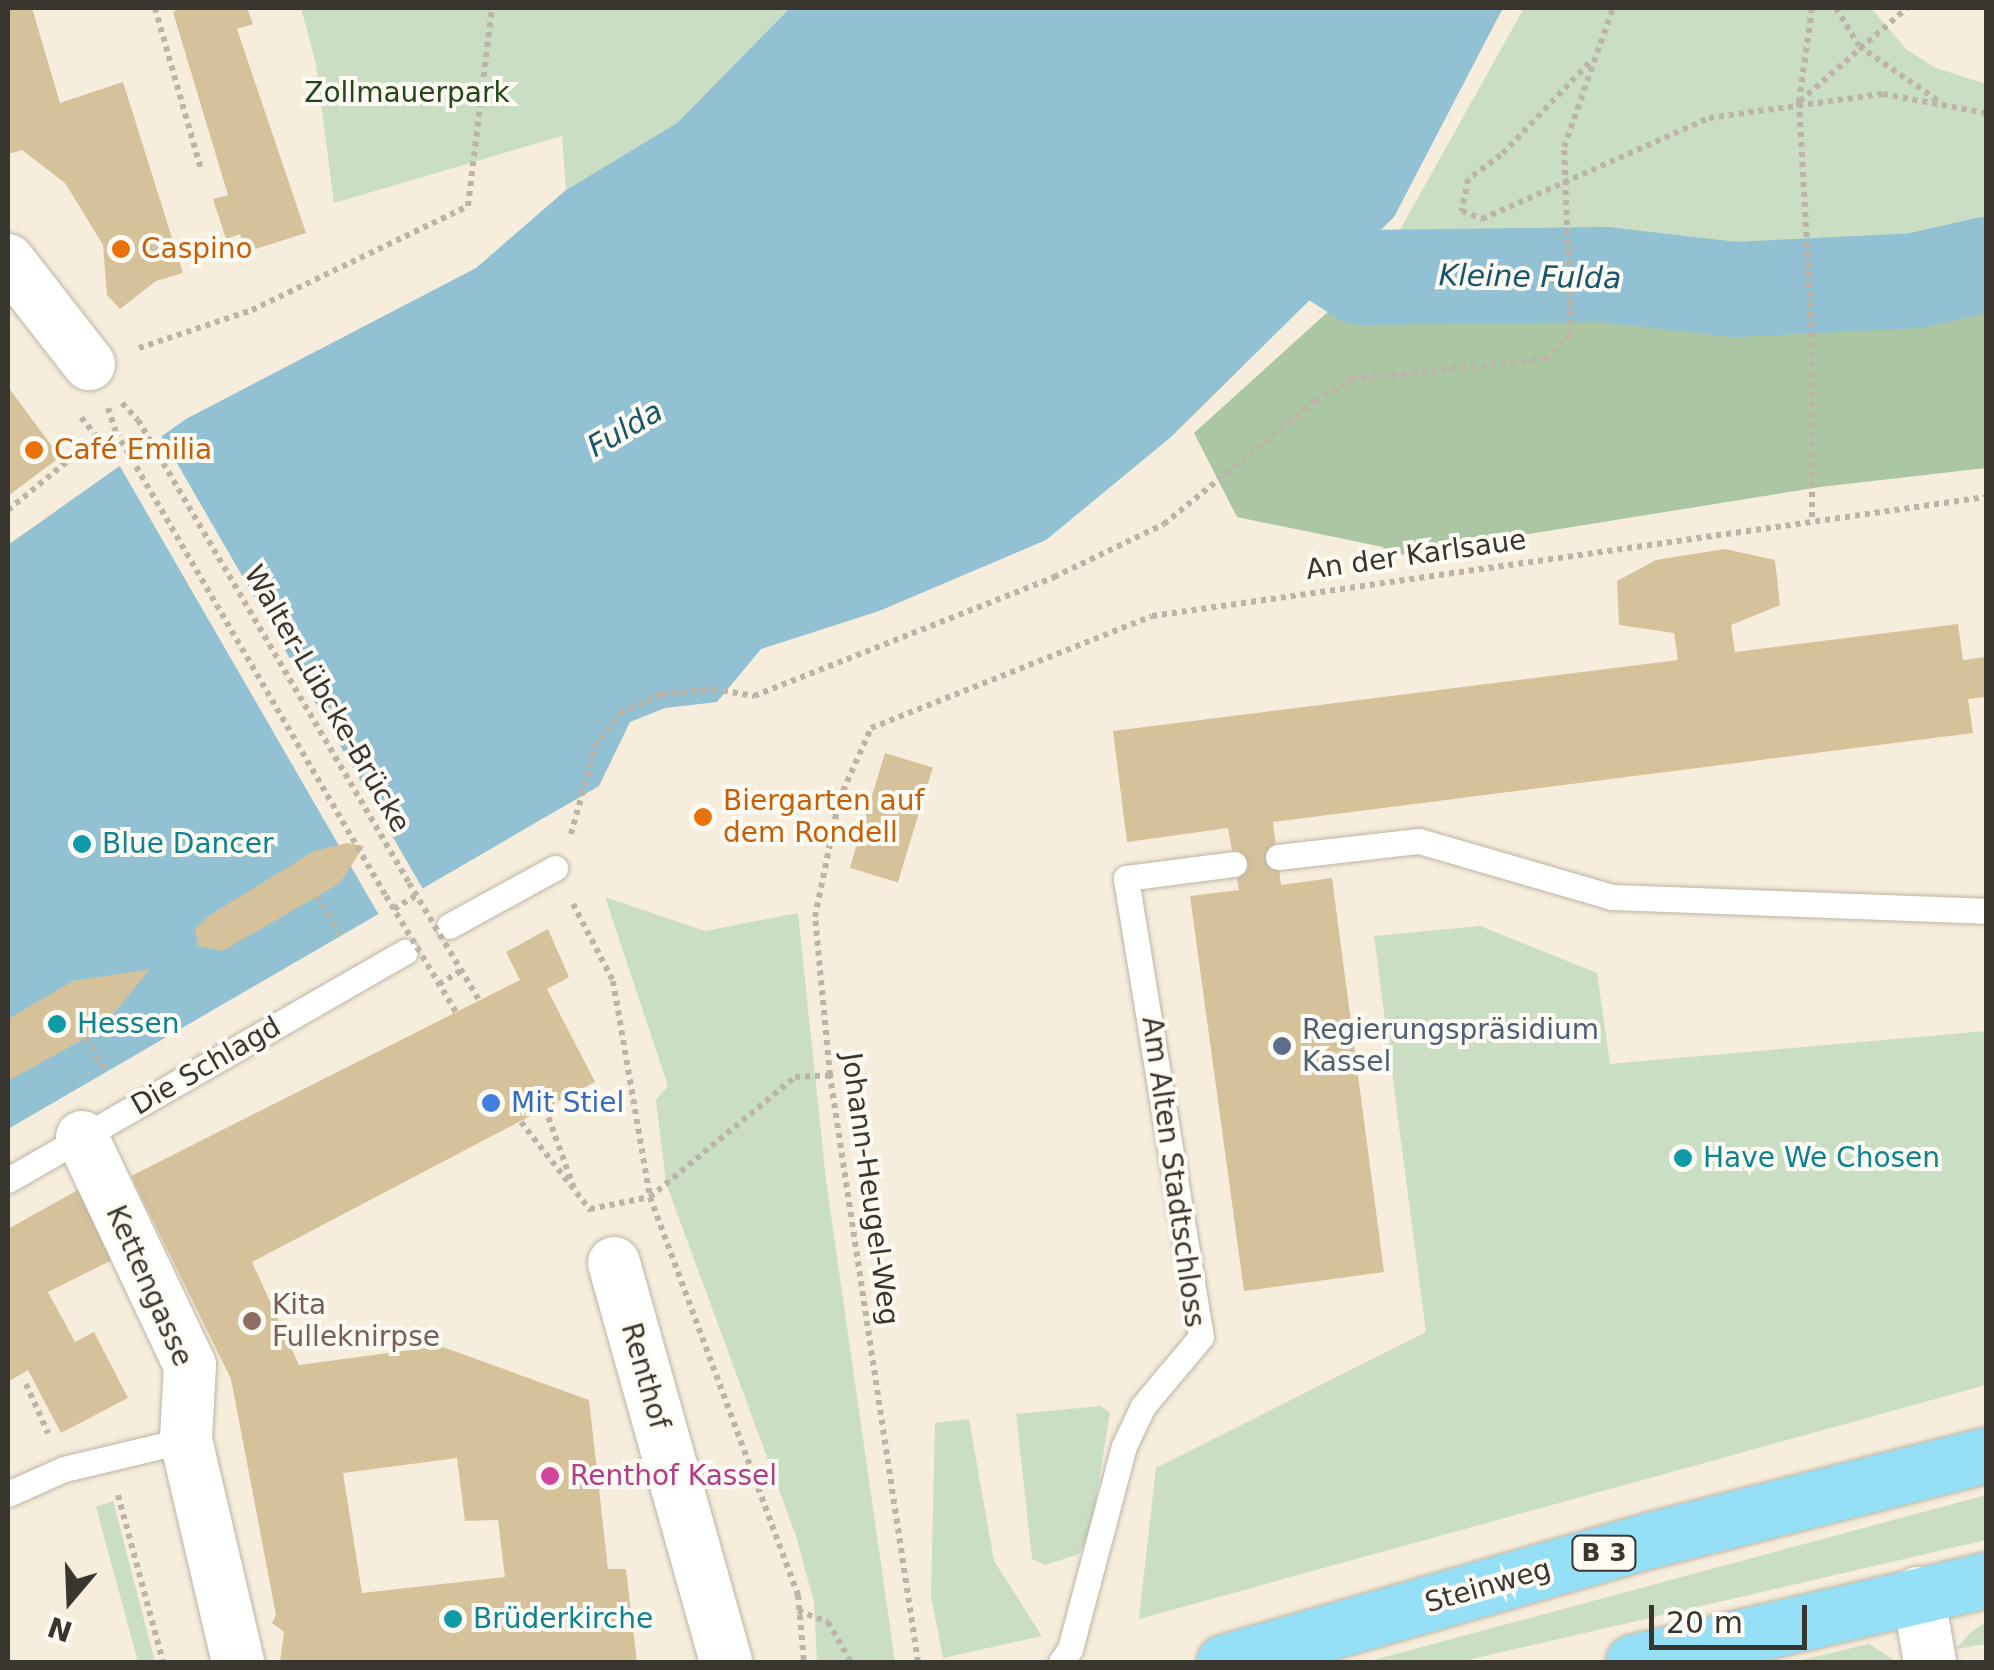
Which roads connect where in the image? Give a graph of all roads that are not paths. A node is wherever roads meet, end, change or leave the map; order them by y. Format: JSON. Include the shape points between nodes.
{"nodes":[{"id":1,"x":8,"y":260,"type":"edge"},
{"id":2,"x":89,"y":364,"type":"road end"},
{"id":3,"x":1278,"y":857,"type":"dead end"},
{"id":4,"x":1234,"y":864,"type":"dead end"},
{"id":5,"x":555,"y":868,"type":"road end"},
{"id":6,"x":1986,"y":911,"type":"edge"},
{"id":7,"x":449,"y":926,"type":"dead end"},
{"id":8,"x":405,"y":952,"type":"dead end"},
{"id":9,"x":82,"y":1137,"type":"junction"},
{"id":10,"x":8,"y":1180,"type":"edge"},
{"id":11,"x":614,"y":1263,"type":"dead end"},
{"id":12,"x":186,"y":1440,"type":"junction"},
{"id":13,"x":1986,"y":1455,"type":"edge"},
{"id":14,"x":8,"y":1494,"type":"edge"},
{"id":15,"x":1986,"y":1580,"type":"edge"},
{"id":16,"x":1918,"y":1593,"type":"junction"},
{"id":17,"x":238,"y":1662,"type":"edge"},
{"id":18,"x":726,"y":1662,"type":"edge"},
{"id":19,"x":1061,"y":1662,"type":"edge"},
{"id":20,"x":1224,"y":1662,"type":"edge"},
{"id":21,"x":1633,"y":1662,"type":"edge"},
{"id":22,"x":1930,"y":1662,"type":"edge"}],
"edges":[{"from":1,"to":2,"type":"street"},
{"from":3,"to":6,"type":"lane","via":[[1420,840],[1612,897]]},
{"from":4,"to":19,"type":"lane","name":"Am Alten Stadtschloss","via":[[1126,878],[1200,1336],[1143,1406],[1124,1446],[1070,1650]]},
{"from":5,"to":7,"type":"lane"},
{"from":8,"to":9,"type":"lane","name":"Die Schlagd"},
{"from":9,"to":10,"type":"lane","name":"Die Schlagd"},
{"from":9,"to":12,"type":"street","name":"Kettengasse","via":[[190,1365]]},
{"from":11,"to":18,"type":"street","name":"Renthof"},
{"from":12,"to":14,"type":"lane","via":[[64,1469]]},
{"from":12,"to":17,"type":"street","name":"Kettengasse"},
{"from":13,"to":20,"type":"main road","name":"Steinweg","number":"B 3","via":[[1650,1540]]},
{"from":15,"to":16,"type":"main road"},
{"from":16,"to":21,"type":"main road"},
{"from":16,"to":22,"type":"street"}]}
